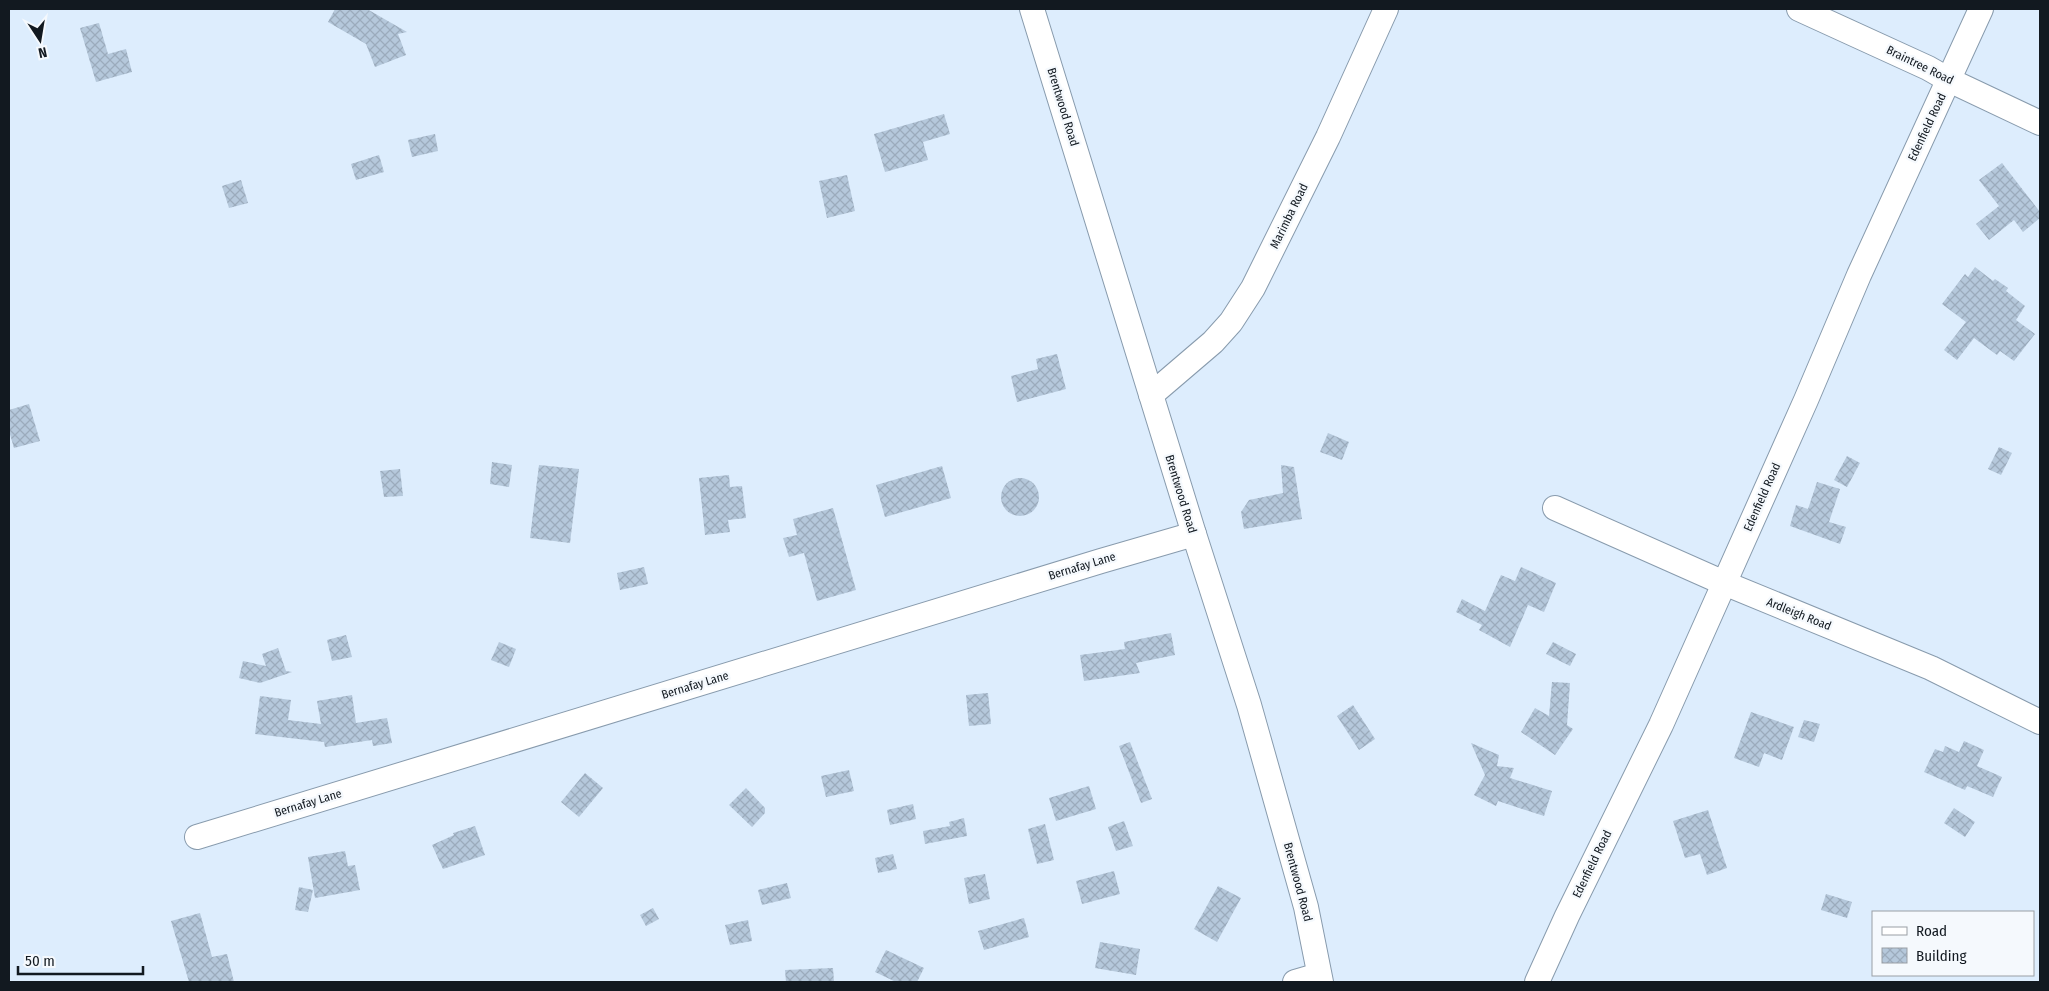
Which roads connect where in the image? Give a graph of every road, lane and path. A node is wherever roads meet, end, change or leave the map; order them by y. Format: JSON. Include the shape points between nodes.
{"nodes":[{"id":1,"x":1032,"y":9,"type":"edge"},
{"id":2,"x":1386,"y":9,"type":"edge"},
{"id":3,"x":1799,"y":9,"type":"edge"},
{"id":4,"x":1981,"y":9,"type":"edge"},
{"id":5,"x":1949,"y":80,"type":"junction"},
{"id":6,"x":2040,"y":123,"type":"edge"},
{"id":7,"x":1151,"y":395,"type":"junction"},
{"id":8,"x":1555,"y":508,"type":"dead end"},
{"id":9,"x":1194,"y":534,"type":"junction"},
{"id":10,"x":1724,"y":583,"type":"junction"},
{"id":11,"x":2040,"y":722,"type":"edge"},
{"id":12,"x":197,"y":837,"type":"dead end"},
{"id":13,"x":1320,"y":978,"type":"edge"},
{"id":14,"x":1295,"y":982,"type":"edge"},
{"id":15,"x":1537,"y":982,"type":"edge"}],
"edges":[{"from":1,"to":7,"type":"street","name":"Brentwood Road"},
{"from":2,"to":7,"type":"street","name":"Marimba Road","via":[[1328,138],[1253,288],[1231,322],[1213,342]]},
{"from":3,"to":5,"type":"street","name":"Braintree Road"},
{"from":4,"to":5,"type":"street","name":"Edenfield Road"},
{"from":5,"to":6,"type":"street","name":"Braintree Road"},
{"from":5,"to":10,"type":"street","name":"Edenfield Road","via":[[1859,275]]},
{"from":7,"to":9,"type":"street","name":"Brentwood Road"},
{"from":8,"to":10,"type":"street","name":"Ardleigh Road"},
{"from":9,"to":12,"type":"street","name":"Bernafay Lane"},
{"from":9,"to":13,"type":"street","name":"Brentwood Road","via":[[1249,706],[1306,908]]},
{"from":10,"to":11,"type":"street","name":"Ardleigh Road","via":[[1931,668]]},
{"from":10,"to":15,"type":"street","name":"Edenfield Road","via":[[1661,725]]},
{"from":13,"to":14,"type":"street"}]}
